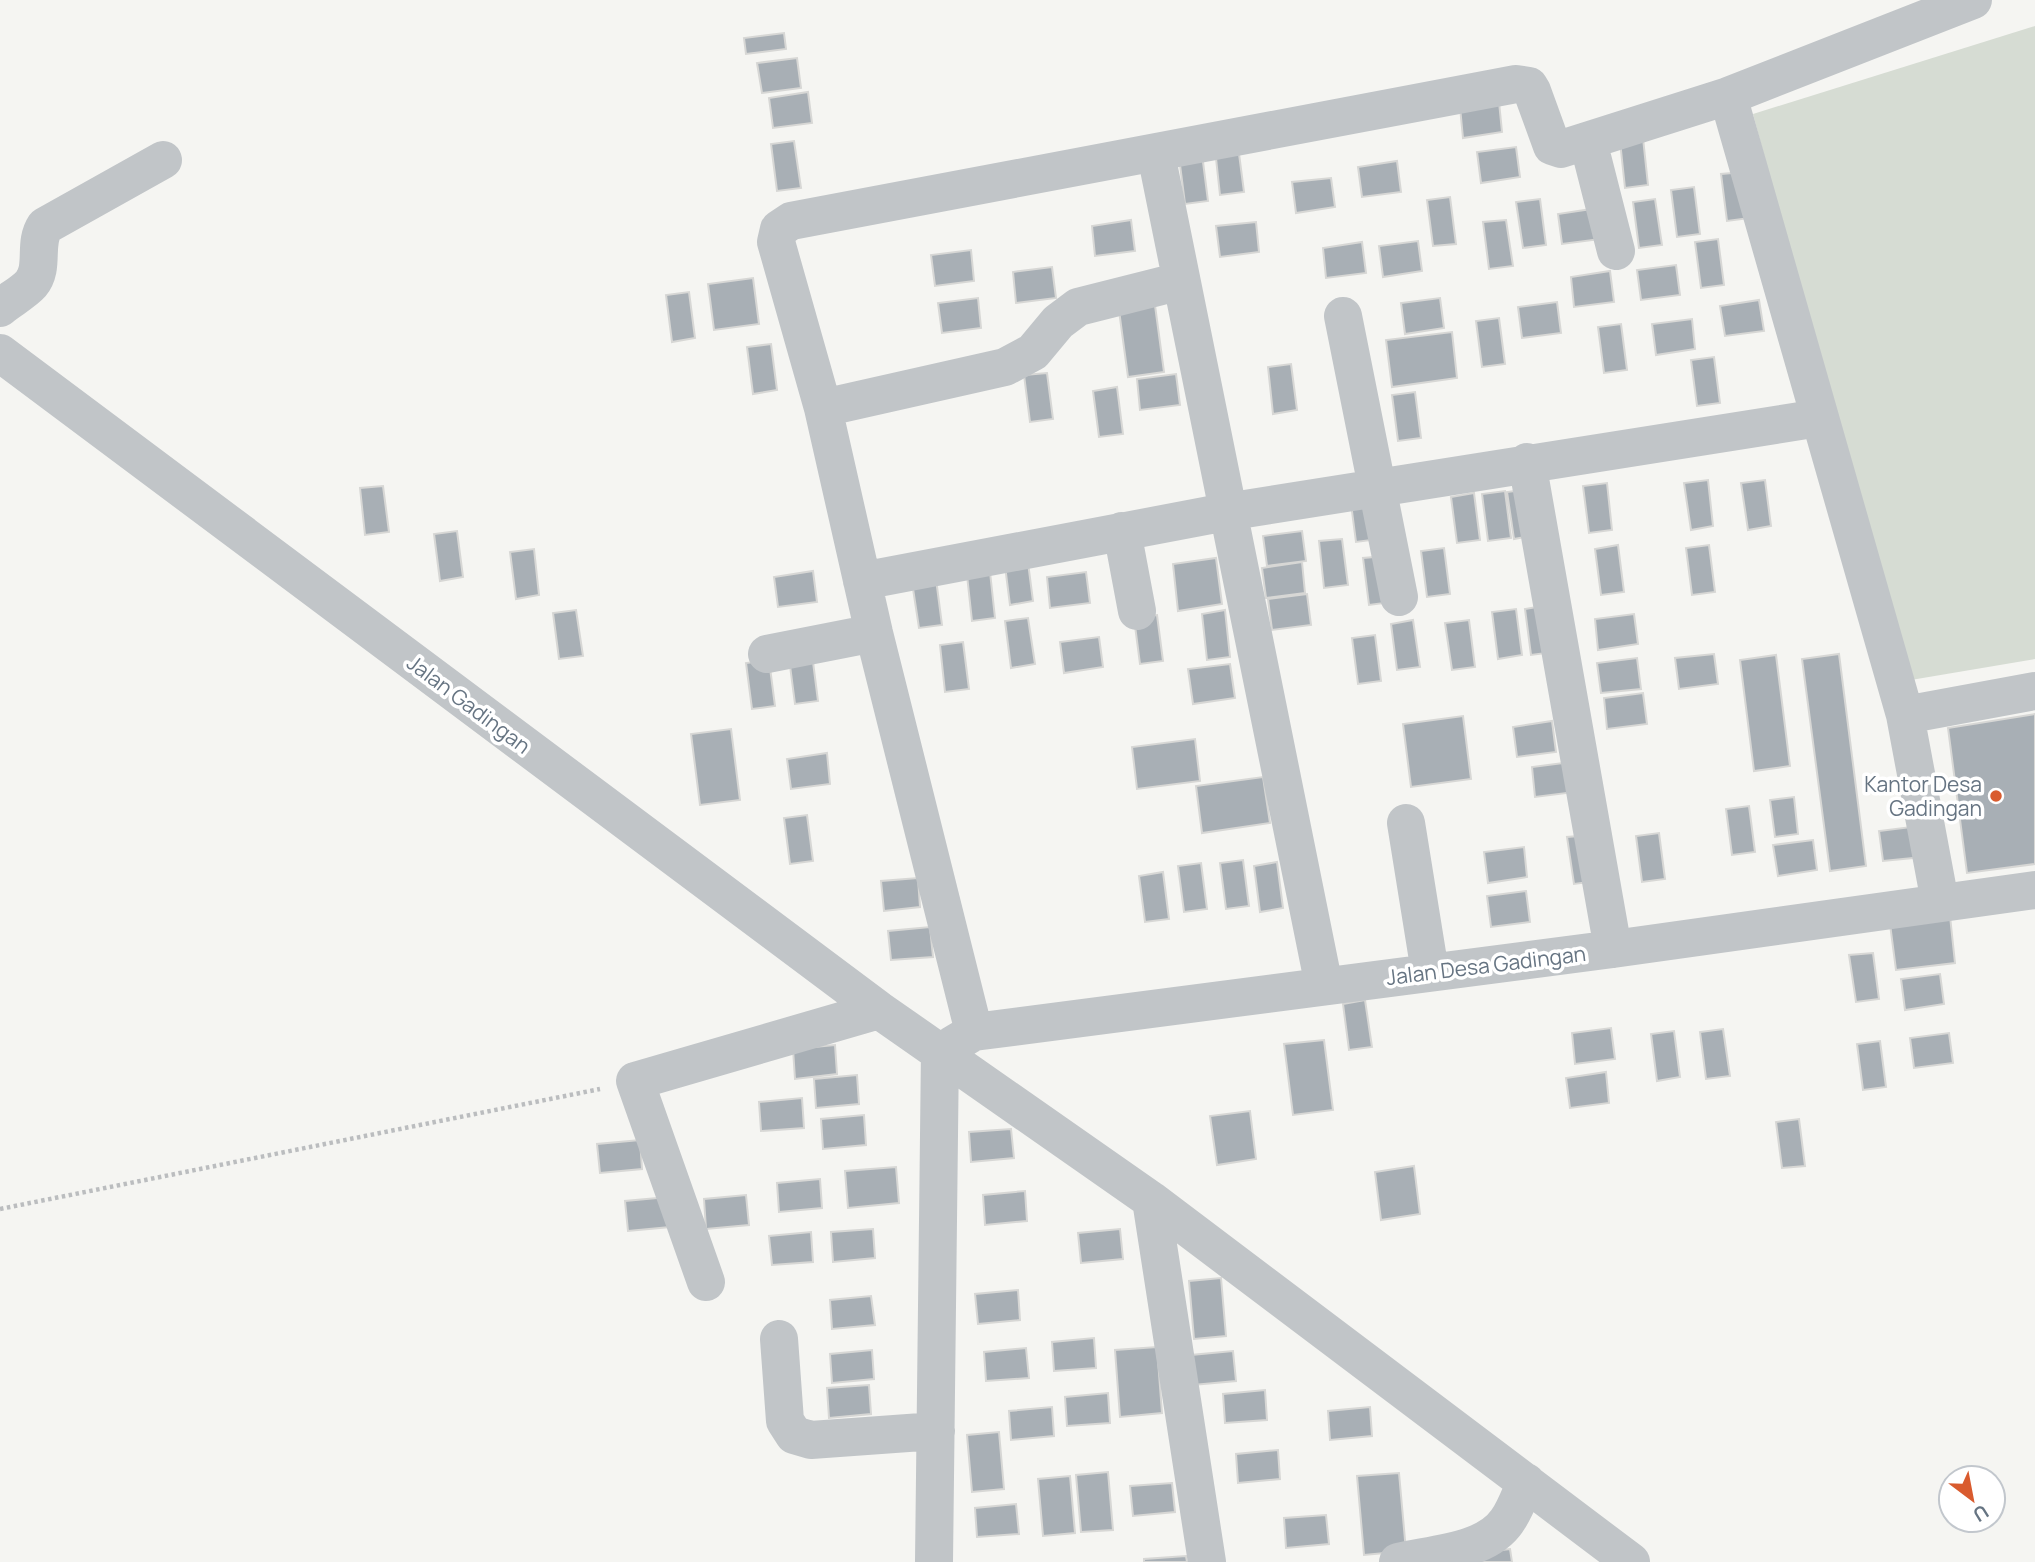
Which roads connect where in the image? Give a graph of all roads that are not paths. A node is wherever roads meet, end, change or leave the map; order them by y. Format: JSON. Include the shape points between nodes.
{"nodes":[{"id":1,"x":1973,"y":0,"type":"edge"},
{"id":2,"x":1728,"y":96,"type":"junction"},
{"id":3,"x":1588,"y":141,"type":"junction"},
{"id":4,"x":1156,"y":154,"type":"junction"},
{"id":5,"x":163,"y":160,"type":"dead end"},
{"id":6,"x":1616,"y":251,"type":"dead end"},
{"id":7,"x":1181,"y":281,"type":"junction"},
{"id":8,"x":0,"y":308,"type":"edge"},
{"id":9,"x":1343,"y":316,"type":"dead end"},
{"id":10,"x":0,"y":353,"type":"edge"},
{"id":11,"x":823,"y":408,"type":"junction"},
{"id":12,"x":1819,"y":418,"type":"junction"},
{"id":13,"x":1527,"y":462,"type":"junction"},
{"id":14,"x":1376,"y":487,"type":"junction"},
{"id":15,"x":1226,"y":512,"type":"junction"},
{"id":16,"x":1122,"y":531,"type":"junction"},
{"id":17,"x":862,"y":581,"type":"junction"},
{"id":18,"x":1399,"y":597,"type":"dead end"},
{"id":19,"x":1137,"y":611,"type":"dead end"},
{"id":20,"x":874,"y":633,"type":"junction"},
{"id":21,"x":767,"y":654,"type":"dead end"},
{"id":22,"x":2035,"y":691,"type":"edge"},
{"id":23,"x":1905,"y":715,"type":"junction"},
{"id":24,"x":1406,"y":823,"type":"dead end"},
{"id":25,"x":2035,"y":890,"type":"edge"},
{"id":26,"x":1940,"y":902,"type":"junction"},
{"id":27,"x":1613,"y":949,"type":"junction"},
{"id":28,"x":1430,"y":972,"type":"junction"},
{"id":29,"x":1324,"y":986,"type":"junction"},
{"id":30,"x":879,"y":1010,"type":"junction"},
{"id":31,"x":974,"y":1032,"type":"junction"},
{"id":32,"x":940,"y":1051,"type":"junction"},
{"id":33,"x":1151,"y":1200,"type":"junction"},
{"id":34,"x":706,"y":1282,"type":"dead end"},
{"id":35,"x":779,"y":1339,"type":"dead end"},
{"id":36,"x":936,"y":1431,"type":"junction"},
{"id":37,"x":1525,"y":1482,"type":"junction"},
{"id":38,"x":934,"y":1562,"type":"edge"},
{"id":39,"x":1207,"y":1562,"type":"edge"},
{"id":40,"x":1398,"y":1562,"type":"edge"},
{"id":41,"x":1630,"y":1562,"type":"edge"}],
"edges":[{"from":1,"to":2,"type":"street"},
{"from":2,"to":3,"type":"street"},
{"from":2,"to":12,"type":"street"},
{"from":3,"to":4,"type":"street","via":[[1562,149],[1552,146],[1532,91],[1516,84]]},
{"from":3,"to":6,"type":"street"},
{"from":4,"to":7,"type":"street"},
{"from":4,"to":11,"type":"street","via":[[785,223],[776,242]]},
{"from":5,"to":8,"type":"street","via":[[45,226],[32,284]]},
{"from":7,"to":11,"type":"street","via":[[1078,307],[1058,322],[1033,352],[1005,367]]},
{"from":7,"to":15,"type":"street"},
{"from":9,"to":14,"type":"street"},
{"from":10,"to":30,"type":"street","name":"Jalan Gadingan"},
{"from":11,"to":17,"type":"street"},
{"from":12,"to":13,"type":"street"},
{"from":12,"to":23,"type":"street"},
{"from":13,"to":14,"type":"street"},
{"from":13,"to":27,"type":"street"},
{"from":14,"to":15,"type":"street"},
{"from":14,"to":18,"type":"street"},
{"from":15,"to":16,"type":"street"},
{"from":15,"to":29,"type":"street"},
{"from":16,"to":17,"type":"street"},
{"from":16,"to":19,"type":"street"},
{"from":17,"to":20,"type":"street"},
{"from":20,"to":21,"type":"street"},
{"from":20,"to":31,"type":"street"},
{"from":22,"to":23,"type":"street"},
{"from":23,"to":26,"type":"street"},
{"from":24,"to":28,"type":"street"},
{"from":25,"to":26,"type":"street","name":"Jalan Desa Gadingan"},
{"from":26,"to":27,"type":"street","name":"Jalan Desa Gadingan"},
{"from":27,"to":28,"type":"street","name":"Jalan Desa Gadingan"},
{"from":28,"to":29,"type":"street","name":"Jalan Desa Gadingan"},
{"from":29,"to":31,"type":"street","name":"Jalan Desa Gadingan"},
{"from":30,"to":32,"type":"street","name":"Jalan Gadingan"},
{"from":30,"to":34,"type":"street","via":[[635,1082]]},
{"from":31,"to":32,"type":"street","name":"Jalan Desa Gadingan"},
{"from":32,"to":33,"type":"street","name":"Jalan Gadingan"},
{"from":32,"to":36,"type":"street"},
{"from":33,"to":37,"type":"street","name":"Jalan Gadingan"},
{"from":33,"to":39,"type":"street"},
{"from":35,"to":36,"type":"street","via":[[785,1421],[794,1435],[811,1440]]},
{"from":36,"to":38,"type":"street"},
{"from":37,"to":40,"type":"street","via":[[1508,1520],[1481,1543]]},
{"from":37,"to":41,"type":"street","name":"Jalan Gadingan"}]}
